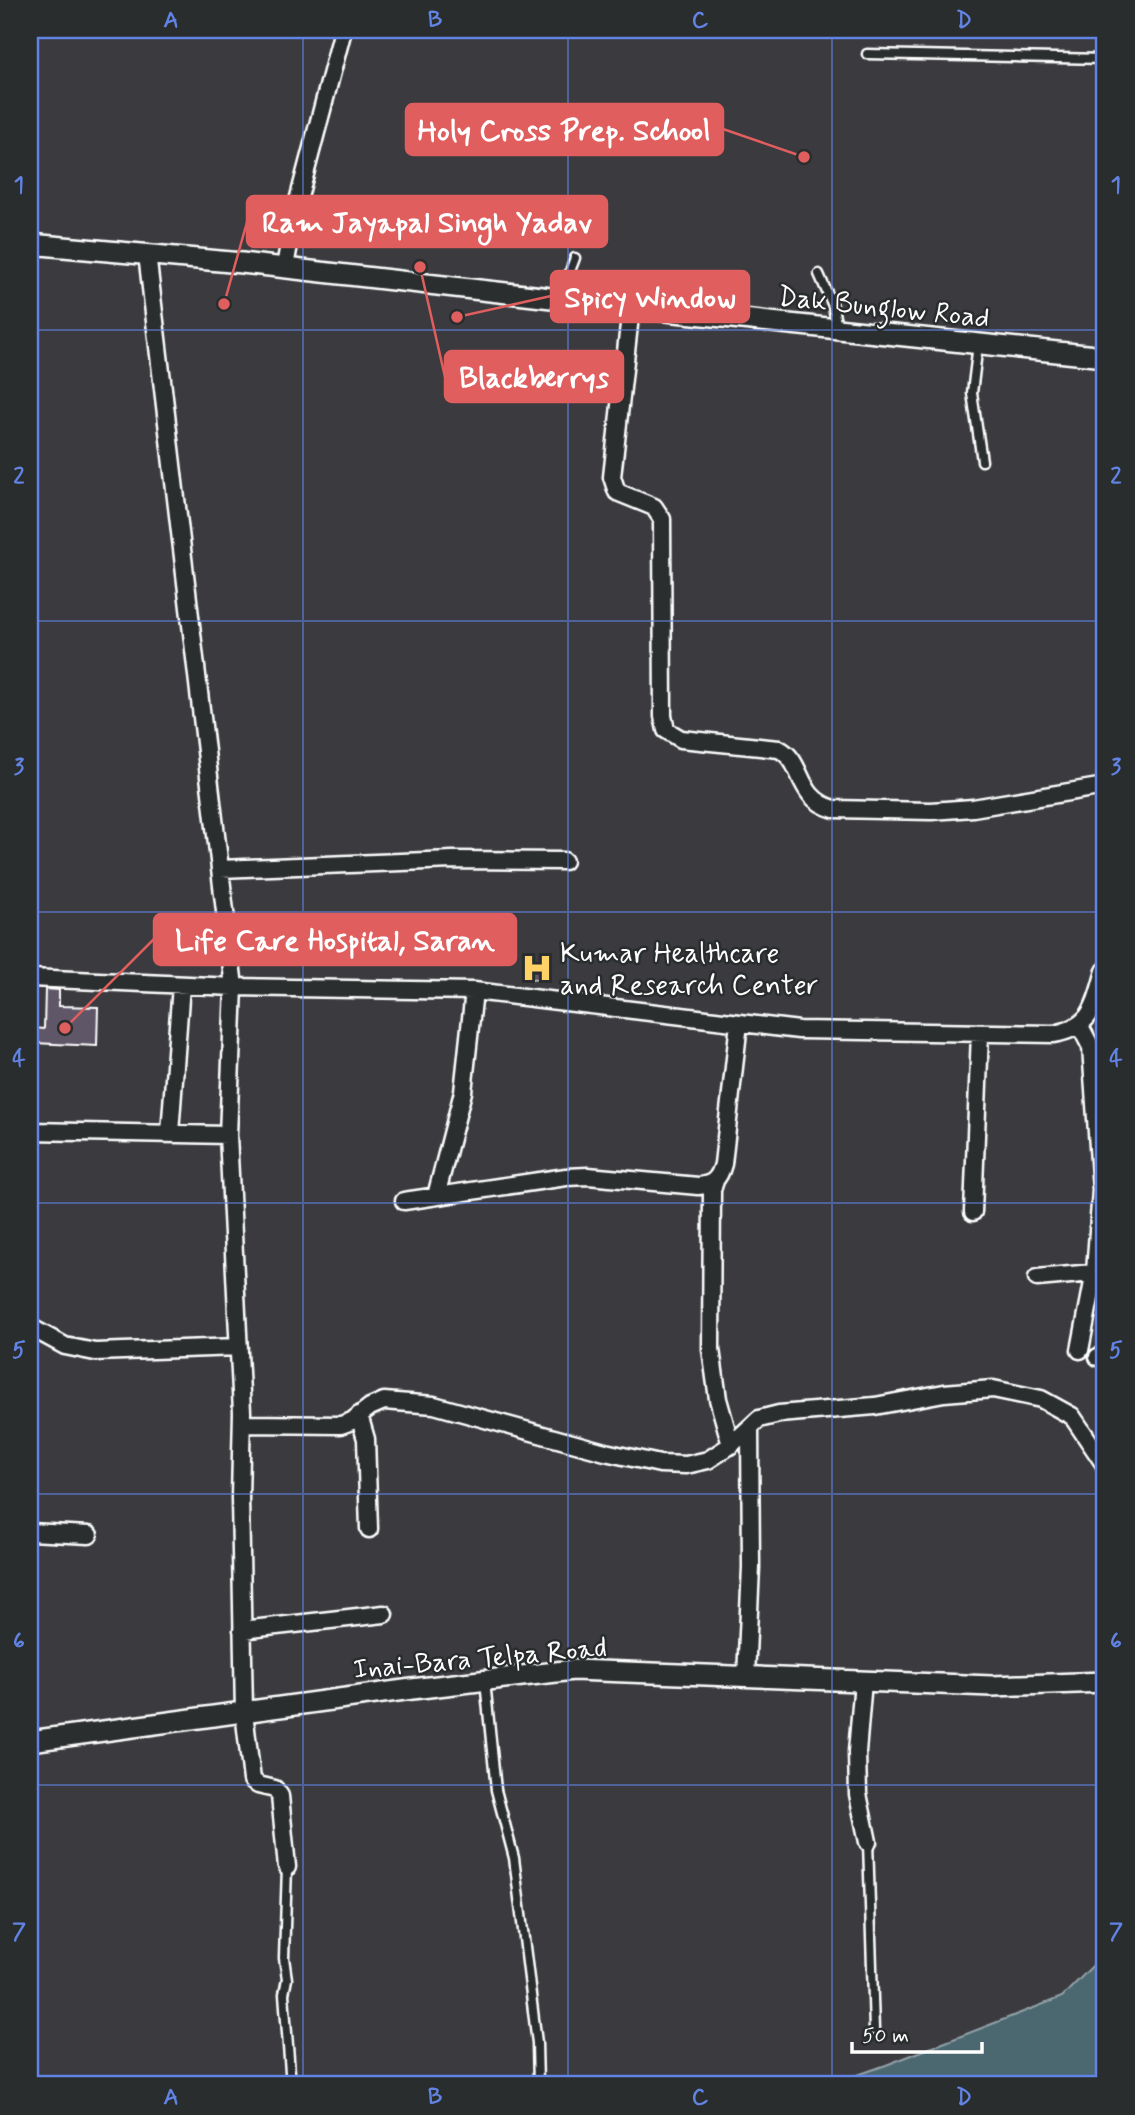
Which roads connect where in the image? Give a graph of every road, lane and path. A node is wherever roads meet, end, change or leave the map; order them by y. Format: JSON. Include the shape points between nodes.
{"nodes":[{"id":1,"x":343,"y":30,"type":"edge"},
{"id":2,"x":867,"y":54,"type":"dead end"},
{"id":3,"x":1105,"y":59,"type":"edge"},
{"id":4,"x":30,"y":244,"type":"edge"},
{"id":5,"x":147,"y":254,"type":"junction"},
{"id":6,"x":575,"y":258,"type":"dead end"},
{"id":7,"x":285,"y":267,"type":"junction"},
{"id":8,"x":819,"y":274,"type":"dead end"},
{"id":9,"x":565,"y":299,"type":"junction"},
{"id":10,"x":631,"y":307,"type":"junction"},
{"id":11,"x":837,"y":329,"type":"junction"},
{"id":12,"x":978,"y":344,"type":"junction"},
{"id":13,"x":1105,"y":357,"type":"edge"},
{"id":14,"x":982,"y":461,"type":"dead end"},
{"id":15,"x":1105,"y":786,"type":"edge"},
{"id":16,"x":564,"y":861,"type":"dead end"},
{"id":17,"x":220,"y":869,"type":"junction"},
{"id":18,"x":1105,"y":971,"type":"edge"},
{"id":19,"x":30,"y":978,"type":"edge"},
{"id":20,"x":181,"y":985,"type":"junction"},
{"id":21,"x":234,"y":987,"type":"junction"},
{"id":22,"x":474,"y":991,"type":"junction"},
{"id":23,"x":739,"y":1023,"type":"junction"},
{"id":24,"x":1080,"y":1026,"type":"junction"},
{"id":25,"x":980,"y":1033,"type":"junction"},
{"id":26,"x":30,"y":1131,"type":"edge"},
{"id":27,"x":170,"y":1133,"type":"junction"},
{"id":28,"x":228,"y":1135,"type":"junction"},
{"id":29,"x":715,"y":1181,"type":"junction"},
{"id":30,"x":1103,"y":1189,"type":"edge"},
{"id":31,"x":436,"y":1196,"type":"junction"},
{"id":32,"x":404,"y":1201,"type":"dead end"},
{"id":33,"x":973,"y":1212,"type":"dead end"},
{"id":34,"x":1100,"y":1272,"type":"edge"},
{"id":35,"x":1037,"y":1278,"type":"dead end"},
{"id":36,"x":30,"y":1327,"type":"edge"},
{"id":37,"x":239,"y":1347,"type":"junction"},
{"id":38,"x":1080,"y":1350,"type":"dead end"},
{"id":39,"x":359,"y":1415,"type":"junction"},
{"id":40,"x":242,"y":1424,"type":"junction"},
{"id":41,"x":750,"y":1428,"type":"junction"},
{"id":42,"x":730,"y":1445,"type":"junction"},
{"id":43,"x":1105,"y":1465,"type":"edge"},
{"id":44,"x":369,"y":1529,"type":"dead end"},
{"id":45,"x":30,"y":1532,"type":"edge"},
{"id":46,"x":89,"y":1535,"type":"dead end"},
{"id":47,"x":384,"y":1614,"type":"dead end"},
{"id":48,"x":242,"y":1630,"type":"junction"},
{"id":49,"x":746,"y":1677,"type":"junction"},
{"id":50,"x":485,"y":1681,"type":"junction"},
{"id":51,"x":863,"y":1681,"type":"junction"},
{"id":52,"x":1105,"y":1682,"type":"edge"},
{"id":53,"x":244,"y":1712,"type":"junction"},
{"id":54,"x":30,"y":1741,"type":"edge"},
{"id":55,"x":868,"y":1842,"type":"joint"},
{"id":56,"x":287,"y":1867,"type":"joint"},
{"id":57,"x":874,"y":2030,"type":"dead end"},
{"id":58,"x":292,"y":2085,"type":"edge"},
{"id":59,"x":538,"y":2085,"type":"edge"}],
"edges":[{"from":1,"to":7,"type":"street"},
{"from":2,"to":3,"type":"lane"},
{"from":4,"to":5,"type":"street","name":"Dak Bunglow Road"},
{"from":5,"to":7,"type":"street","name":"Dak Bunglow Road"},
{"from":5,"to":17,"type":"street"},
{"from":6,"to":9,"type":"lane","via":[[566,279]]},
{"from":7,"to":9,"type":"street","name":"Dak Bunglow Road"},
{"from":8,"to":11,"type":"lane"},
{"from":9,"to":10,"type":"street","name":"Dak Bunglow Road"},
{"from":10,"to":11,"type":"street","name":"Dak Bunglow Road"},
{"from":10,"to":15,"type":"street","via":[[612,477],[617,492],[654,507],[662,519],[663,716],[667,730],[681,739],[779,749],[789,757],[810,795],[834,809],[973,808]]},
{"from":11,"to":12,"type":"street","name":"Dak Bunglow Road"},
{"from":12,"to":13,"type":"street","name":"Dak Bunglow Road"},
{"from":12,"to":14,"type":"lane","via":[[972,393]]},
{"from":16,"to":17,"type":"street","via":[[453,860]]},
{"from":17,"to":21,"type":"street"},
{"from":18,"to":24,"type":"street","via":[[1096,1003]]},
{"from":19,"to":20,"type":"street"},
{"from":20,"to":21,"type":"street"},
{"from":20,"to":27,"type":"street"},
{"from":21,"to":22,"type":"street"},
{"from":21,"to":28,"type":"street"},
{"from":22,"to":23,"type":"street"},
{"from":22,"to":31,"type":"street","via":[[463,1092]]},
{"from":23,"to":25,"type":"street","via":[[799,1030]]},
{"from":23,"to":29,"type":"street","via":[[723,1164]]},
{"from":24,"to":25,"type":"street","via":[[1054,1034]]},
{"from":24,"to":30,"type":"street","via":[[1091,1047]]},
{"from":25,"to":33,"type":"street"},
{"from":26,"to":27,"type":"street"},
{"from":27,"to":28,"type":"street"},
{"from":28,"to":37,"type":"street"},
{"from":29,"to":31,"type":"street","via":[[698,1186],[566,1177]]},
{"from":29,"to":42,"type":"street","via":[[711,1349]]},
{"from":30,"to":34,"type":"street"},
{"from":31,"to":32,"type":"street"},
{"from":34,"to":35,"type":"street"},
{"from":34,"to":38,"type":"street"},
{"from":36,"to":37,"type":"street","via":[[65,1346],[95,1352]]},
{"from":37,"to":40,"type":"street"},
{"from":39,"to":40,"type":"street","via":[[341,1425]]},
{"from":39,"to":42,"type":"street","via":[[384,1401],[434,1405],[660,1464],[708,1460]]},
{"from":39,"to":44,"type":"street","via":[[366,1439]]},
{"from":40,"to":48,"type":"street"},
{"from":41,"to":42,"type":"street"},
{"from":41,"to":43,"type":"street","via":[[759,1419],[779,1414],[993,1390],[1041,1399],[1072,1416]]},
{"from":41,"to":49,"type":"street"},
{"from":45,"to":46,"type":"street"},
{"from":47,"to":48,"type":"street"},
{"from":48,"to":53,"type":"street"},
{"from":49,"to":50,"type":"street","name":"Inai-Bara Telpa Road","via":[[573,1670]]},
{"from":49,"to":51,"type":"street","name":"Inai-Bara Telpa Road"},
{"from":50,"to":53,"type":"street","name":"Inai-Bara Telpa Road"},
{"from":50,"to":59,"type":"lane","via":[[496,1790],[514,1858]]},
{"from":51,"to":52,"type":"street","name":"Inai-Bara Telpa Road","via":[[992,1686]]},
{"from":51,"to":55,"type":"street","via":[[858,1794]]},
{"from":53,"to":54,"type":"street","name":"Inai-Bara Telpa Road"},
{"from":53,"to":56,"type":"street","via":[[252,1780],[275,1789],[280,1796]]},
{"from":55,"to":57,"type":"lane"},
{"from":56,"to":58,"type":"lane","via":[[284,1994]]}]}
